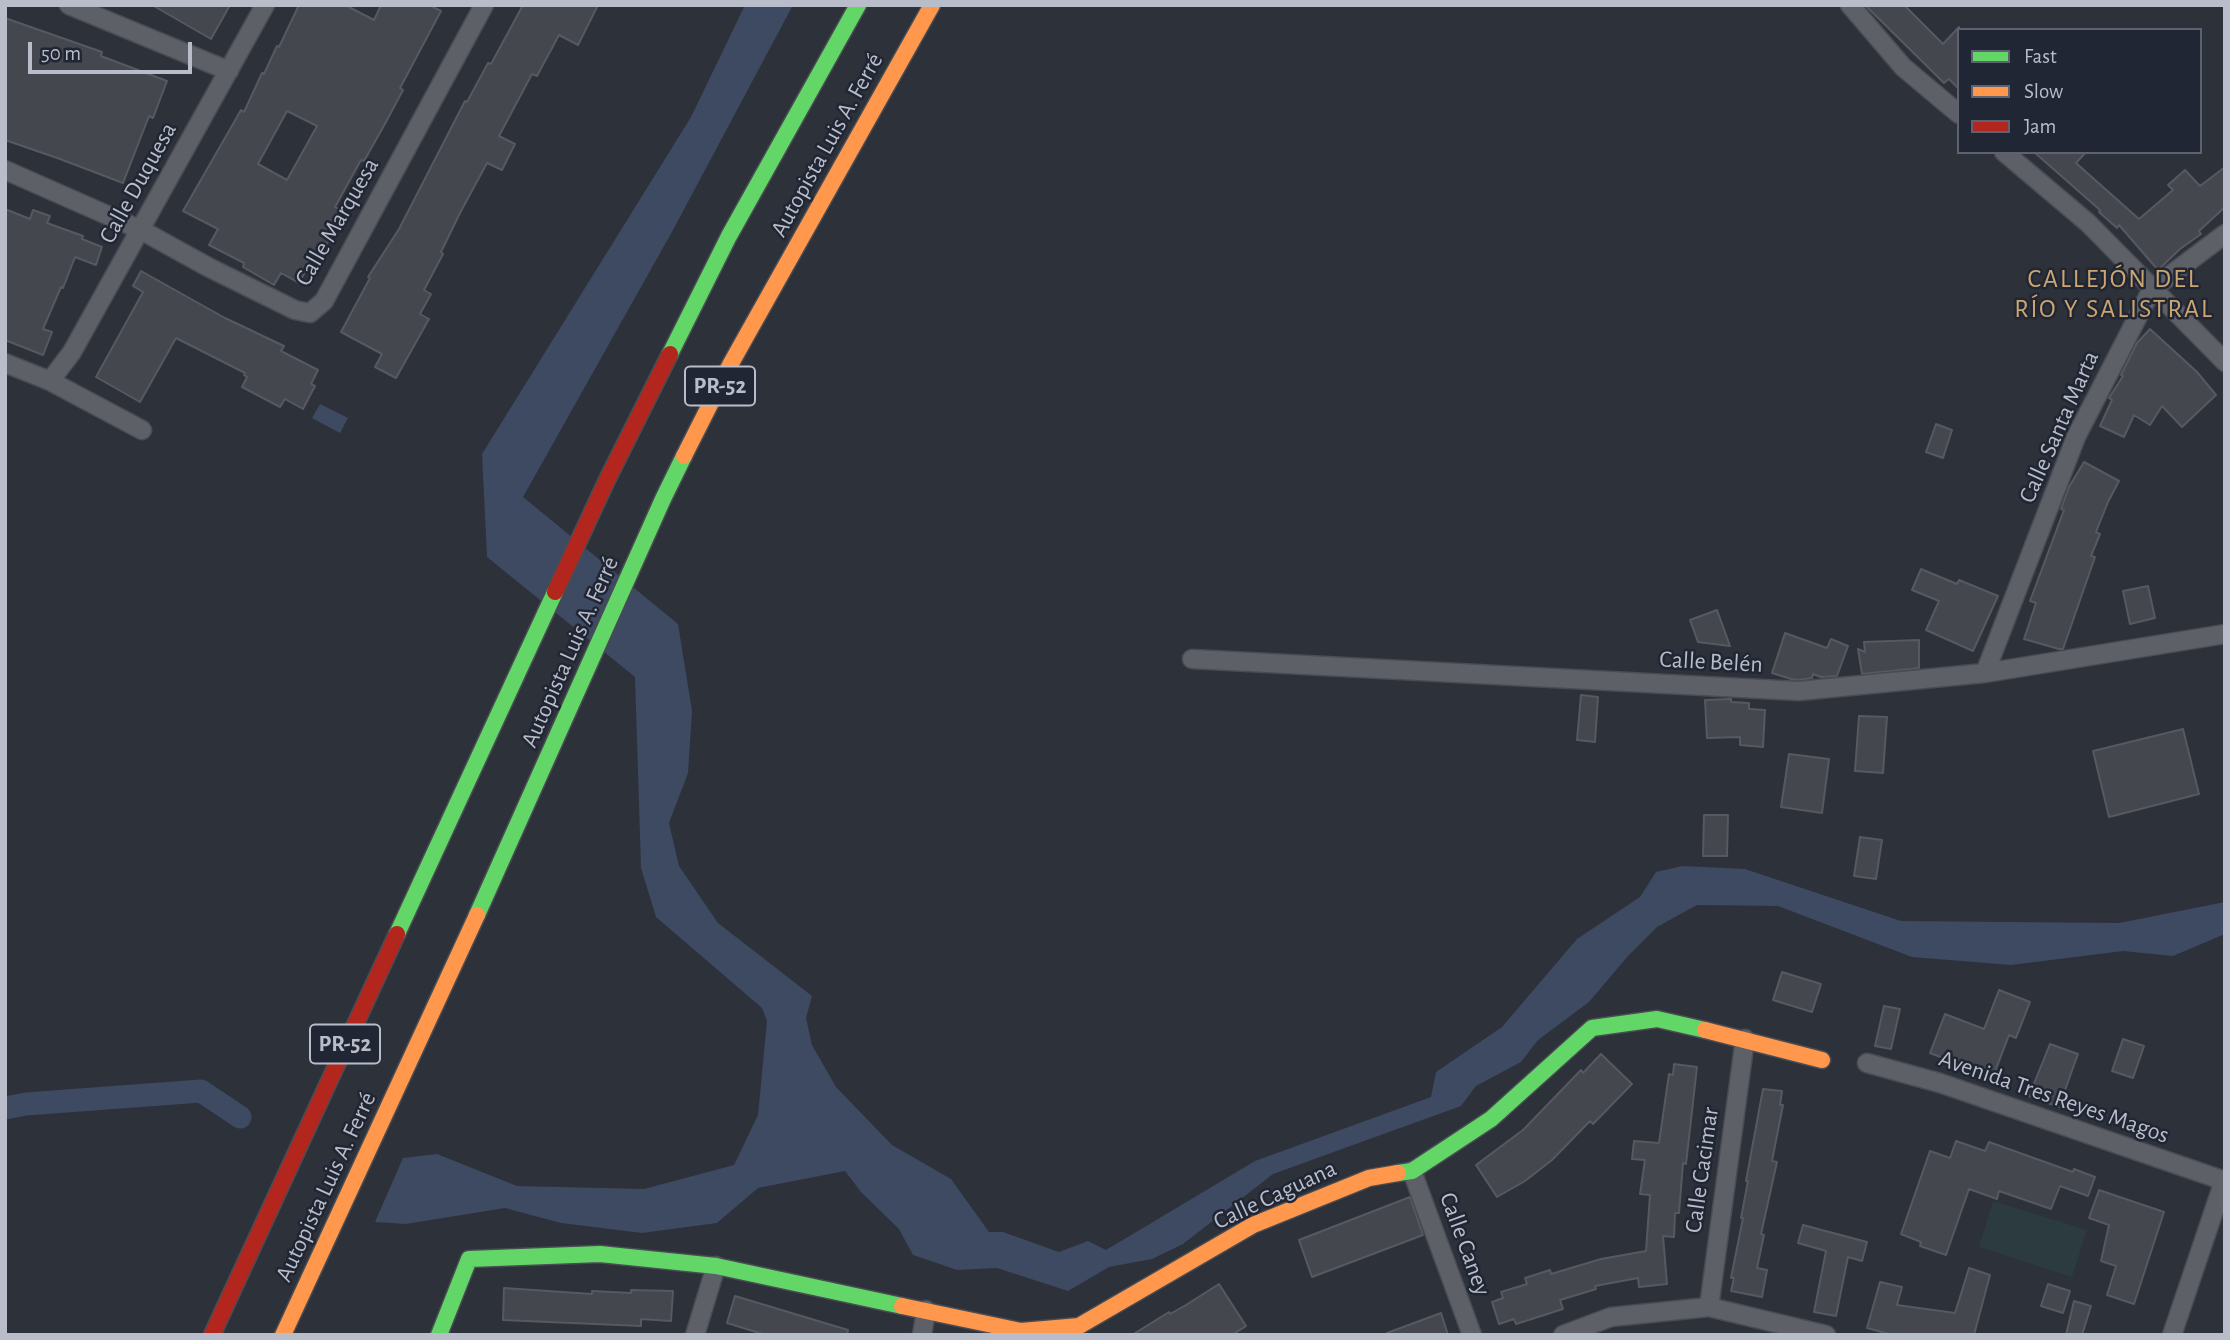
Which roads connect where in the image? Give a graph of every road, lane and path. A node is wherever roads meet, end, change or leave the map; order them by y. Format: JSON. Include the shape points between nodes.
{"nodes":[{"id":1,"x":69,"y":5,"type":"edge"},
{"id":2,"x":265,"y":5,"type":"edge"},
{"id":3,"x":484,"y":5,"type":"edge"},
{"id":4,"x":858,"y":5,"type":"edge"},
{"id":5,"x":932,"y":5,"type":"edge"},
{"id":6,"x":1850,"y":5,"type":"edge"},
{"id":7,"x":229,"y":71,"type":"junction"},
{"id":8,"x":1957,"y":112,"type":"edge"},
{"id":9,"x":2006,"y":154,"type":"edge"},
{"id":10,"x":5,"y":170,"type":"edge"},
{"id":11,"x":141,"y":230,"type":"junction"},
{"id":12,"x":2225,"y":234,"type":"edge"},
{"id":13,"x":2152,"y":289,"type":"junction"},
{"id":14,"x":2225,"y":362,"type":"edge"},
{"id":15,"x":5,"y":363,"type":"edge"},
{"id":16,"x":50,"y":381,"type":"junction"},
{"id":17,"x":142,"y":430,"type":"dead end"},
{"id":18,"x":2225,"y":634,"type":"edge"},
{"id":19,"x":1192,"y":659,"type":"dead end"},
{"id":20,"x":1984,"y":673,"type":"junction"},
{"id":21,"x":1745,"y":1039,"type":"junction"},
{"id":22,"x":1822,"y":1060,"type":"dead end"},
{"id":23,"x":1867,"y":1063,"type":"dead end"},
{"id":24,"x":1412,"y":1171,"type":"junction"},
{"id":25,"x":2224,"y":1181,"type":"edge"},
{"id":26,"x":716,"y":1266,"type":"junction"},
{"id":27,"x":1709,"y":1307,"type":"junction"},
{"id":28,"x":926,"y":1310,"type":"junction"},
{"id":29,"x":212,"y":1335,"type":"edge"},
{"id":30,"x":283,"y":1335,"type":"edge"},
{"id":31,"x":439,"y":1335,"type":"edge"},
{"id":32,"x":695,"y":1335,"type":"edge"},
{"id":33,"x":922,"y":1335,"type":"edge"},
{"id":34,"x":1472,"y":1335,"type":"edge"},
{"id":35,"x":1563,"y":1335,"type":"edge"},
{"id":36,"x":1826,"y":1335,"type":"edge"},
{"id":37,"x":2172,"y":1335,"type":"edge"}],
"edges":[{"from":1,"to":7,"type":"street"},
{"from":2,"to":7,"type":"street","name":"Calle Duquesa"},
{"from":3,"to":11,"type":"street","name":"Calle Marquesa","via":[[324,301],[310,313],[270,298]]},
{"from":4,"to":29,"type":"main road","name":"Autopista Luis A. Ferré","number":"PR-52","via":[[729,236],[607,480]]},
{"from":5,"to":30,"type":"main road","name":"Autopista Luis A. Ferré","number":"PR-52","via":[[730,365],[663,499]]},
{"from":6,"to":8,"type":"street","via":[[1903,67]]},
{"from":7,"to":11,"type":"street","name":"Calle Duquesa"},
{"from":9,"to":13,"type":"street","via":[[2088,223]]},
{"from":10,"to":11,"type":"street","name":"Calle Marquesa"},
{"from":11,"to":16,"type":"street","name":"Calle Duquesa","via":[[72,352]]},
{"from":12,"to":13,"type":"street","name":"Calle Santa Marta"},
{"from":13,"to":14,"type":"street"},
{"from":13,"to":20,"type":"street","name":"Calle Santa Marta","via":[[2076,437]]},
{"from":15,"to":16,"type":"street"},
{"from":16,"to":17,"type":"street"},
{"from":18,"to":20,"type":"street","name":"Calle Belén"},
{"from":19,"to":20,"type":"street","name":"Calle Belén","via":[[1799,691]]},
{"from":21,"to":22,"type":"main road","name":"Calle Caguana"},
{"from":21,"to":24,"type":"main road","name":"Calle Caguana","via":[[1657,1019],[1592,1028],[1491,1119]]},
{"from":21,"to":27,"type":"street","name":"Calle Cacimar"},
{"from":23,"to":25,"type":"street","name":"Avenida Tres Reyes Magos","via":[[1940,1083]]},
{"from":24,"to":28,"type":"main road","name":"Calle Caguana","via":[[1369,1178],[1253,1226],[1079,1325],[1021,1331]]},
{"from":24,"to":34,"type":"street","name":"Calle Caney"},
{"from":25,"to":37,"type":"street"},
{"from":26,"to":28,"type":"main road","name":"Calle Caguana"},
{"from":26,"to":31,"type":"main road","name":"Calle Caguana","via":[[600,1254],[469,1259]]},
{"from":26,"to":32,"type":"street"},
{"from":27,"to":35,"type":"street","via":[[1611,1317]]},
{"from":27,"to":36,"type":"street"},
{"from":28,"to":33,"type":"street"}]}
